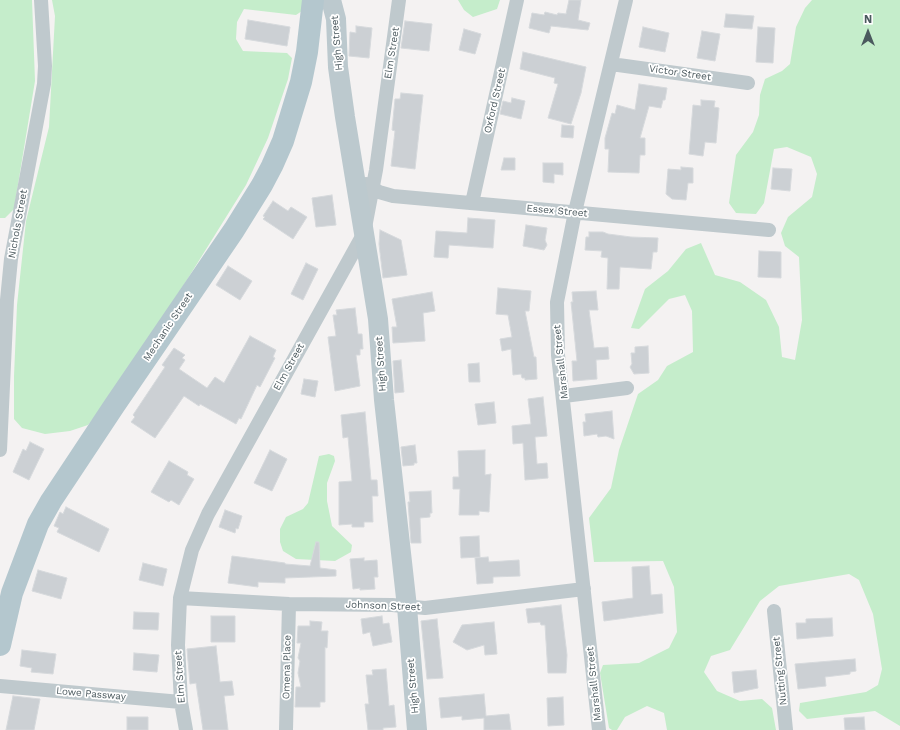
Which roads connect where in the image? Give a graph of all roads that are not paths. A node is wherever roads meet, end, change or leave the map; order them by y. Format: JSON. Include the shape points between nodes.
{"nodes":[{"id":1,"x":42,"y":0,"type":"edge"},
{"id":2,"x":313,"y":0,"type":"edge"},
{"id":3,"x":331,"y":0,"type":"edge"},
{"id":4,"x":400,"y":0,"type":"edge"},
{"id":5,"x":517,"y":0,"type":"edge"},
{"id":6,"x":626,"y":0,"type":"edge"},
{"id":7,"x":611,"y":64,"type":"junction"},
{"id":8,"x":748,"y":83,"type":"dead end"},
{"id":9,"x":353,"y":169,"type":"junction"},
{"id":10,"x":372,"y":189,"type":"junction"},
{"id":11,"x":393,"y":196,"type":"junction"},
{"id":12,"x":472,"y":203,"type":"junction"},
{"id":13,"x":575,"y":212,"type":"junction"},
{"id":14,"x":769,"y":230,"type":"dead end"},
{"id":15,"x":364,"y":232,"type":"junction"},
{"id":16,"x":627,"y":388,"type":"dead end"},
{"id":17,"x":564,"y":396,"type":"junction"},
{"id":18,"x":0,"y":450,"type":"edge"},
{"id":19,"x":584,"y":589,"type":"junction"},
{"id":20,"x":180,"y":598,"type":"junction"},
{"id":21,"x":289,"y":604,"type":"junction"},
{"id":22,"x":406,"y":607,"type":"junction"},
{"id":23,"x":774,"y":611,"type":"dead end"},
{"id":24,"x":2,"y":617,"type":"edge"},
{"id":25,"x":0,"y":645,"type":"edge"},
{"id":26,"x":0,"y":686,"type":"edge"},
{"id":27,"x":181,"y":702,"type":"junction"},
{"id":28,"x":186,"y":730,"type":"edge"},
{"id":29,"x":286,"y":730,"type":"edge"},
{"id":30,"x":417,"y":730,"type":"edge"},
{"id":31,"x":599,"y":730,"type":"edge"},
{"id":32,"x":786,"y":730,"type":"edge"}],
"edges":[{"from":1,"to":18,"type":"street","name":"Nichols Street","via":[[44,84],[11,260]]},
{"from":2,"to":24,"type":"main road","name":"Mechanic Street","via":[[301,82],[283,141],[272,166],[234,230],[59,488],[38,524]]},
{"from":3,"to":9,"type":"main road","name":"High Street","via":[[336,20],[338,67]]},
{"from":4,"to":10,"type":"street","name":"Elm Street"},
{"from":5,"to":12,"type":"street","name":"Oxford Street"},
{"from":6,"to":7,"type":"street","name":"Marshall Street"},
{"from":7,"to":8,"type":"street","name":"Victor Street"},
{"from":7,"to":13,"type":"street","name":"Marshall Street"},
{"from":9,"to":10,"type":"street"},
{"from":9,"to":15,"type":"main road","name":"High Street"},
{"from":10,"to":11,"type":"street","name":"Essex Street"},
{"from":10,"to":15,"type":"street","name":"Elm Street"},
{"from":11,"to":12,"type":"street","name":"Essex Street"},
{"from":11,"to":15,"type":"street","via":[[383,200],[375,209]]},
{"from":12,"to":13,"type":"street","name":"Essex Street"},
{"from":13,"to":14,"type":"street","name":"Essex Street"},
{"from":13,"to":17,"type":"street","name":"Marshall Street","via":[[557,302],[558,355]]},
{"from":15,"to":20,"type":"street","name":"Elm Street","via":[[208,514],[192,550]]},
{"from":15,"to":22,"type":"main road","name":"High Street","via":[[378,319]]},
{"from":16,"to":17,"type":"street"},
{"from":17,"to":19,"type":"street","name":"Marshall Street"},
{"from":19,"to":22,"type":"street","name":"Johnson Street","via":[[425,608]]},
{"from":19,"to":31,"type":"street","name":"Marshall Street"},
{"from":20,"to":21,"type":"street","name":"Johnson Street"},
{"from":20,"to":27,"type":"street","name":"Elm Street","via":[[178,645]]},
{"from":21,"to":22,"type":"street","name":"Johnson Street"},
{"from":21,"to":29,"type":"street","name":"Omena Place"},
{"from":22,"to":30,"type":"main road","name":"High Street"},
{"from":23,"to":32,"type":"street","name":"Nutting Street"},
{"from":24,"to":25,"type":"main road","name":"Mechanic Street"},
{"from":26,"to":27,"type":"street","name":"Lowe Passway"},
{"from":27,"to":28,"type":"street","name":"Elm Street"}]}
